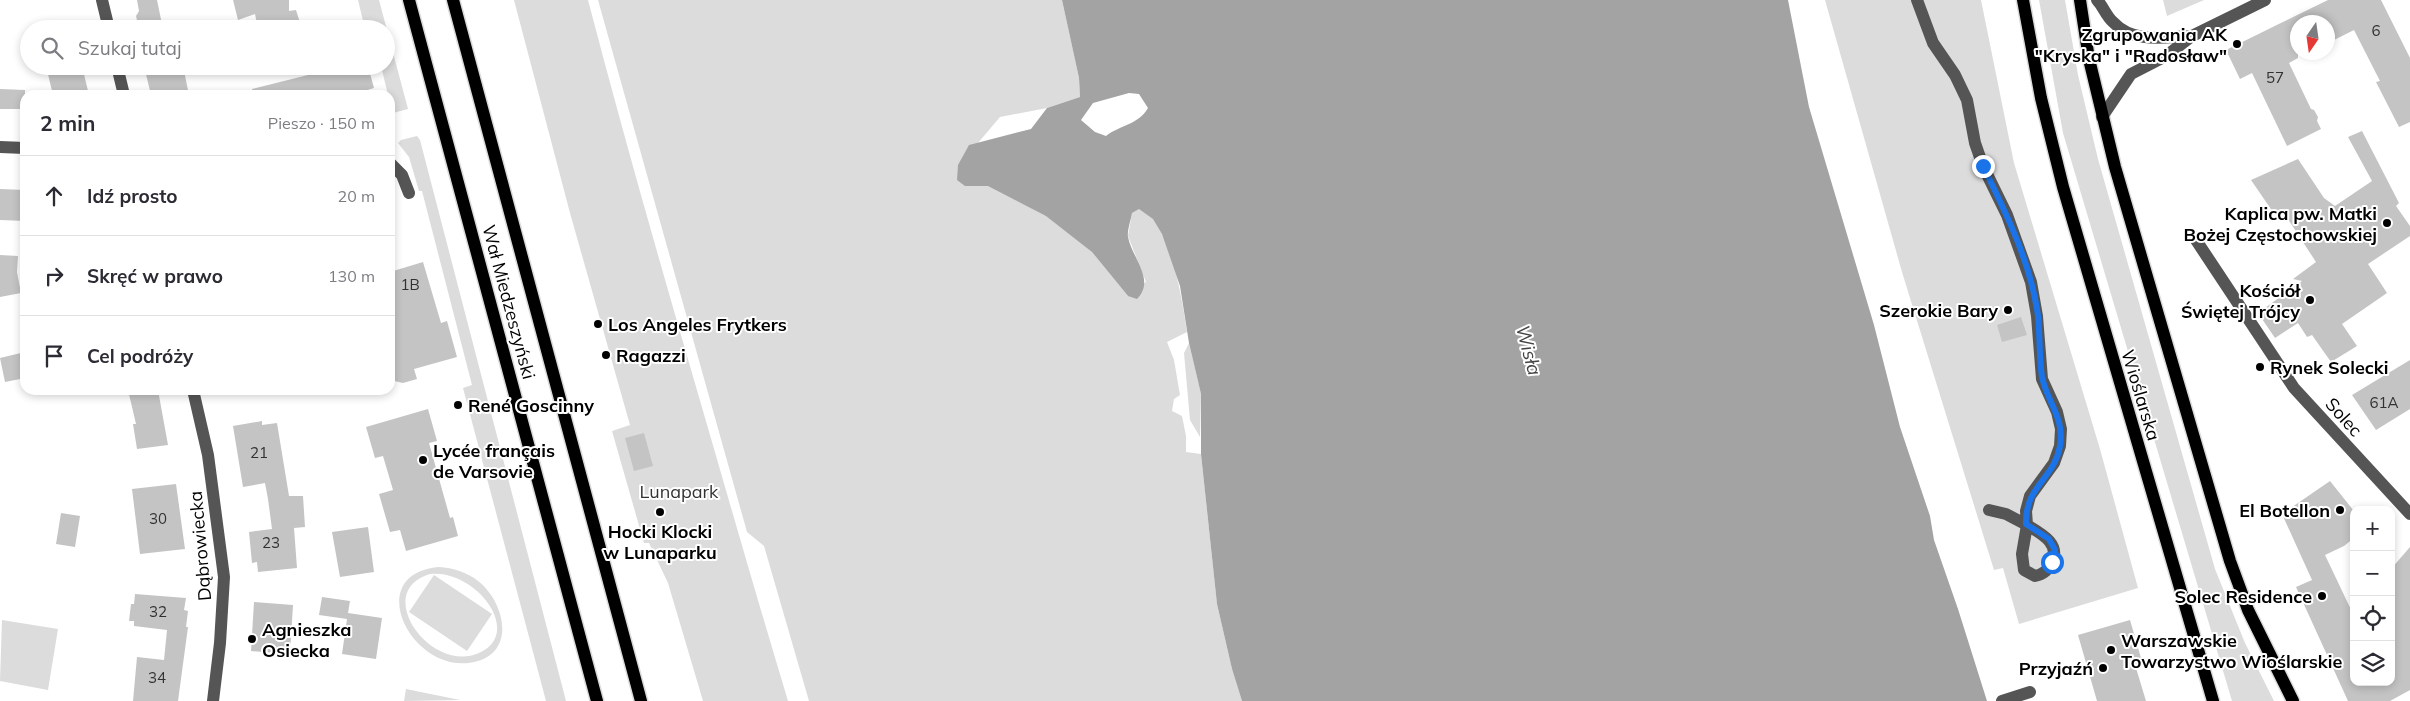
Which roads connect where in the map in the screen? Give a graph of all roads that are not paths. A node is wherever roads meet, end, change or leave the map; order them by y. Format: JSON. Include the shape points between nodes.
{"nodes":[{"id":1,"x":102,"y":0,"type":"edge"},
{"id":2,"x":409,"y":0,"type":"edge"},
{"id":3,"x":453,"y":0,"type":"edge"},
{"id":4,"x":1917,"y":0,"type":"edge"},
{"id":5,"x":2023,"y":0,"type":"edge"},
{"id":6,"x":2080,"y":0,"type":"edge"},
{"id":7,"x":2097,"y":0,"type":"edge"},
{"id":8,"x":2265,"y":0,"type":"edge"},
{"id":9,"x":106,"y":20,"type":"edge"},
{"id":10,"x":2192,"y":36,"type":"junction"},
{"id":11,"x":119,"y":75,"type":"edge"},
{"id":12,"x":123,"y":90,"type":"edge"},
{"id":13,"x":2102,"y":117,"type":"junction"},
{"id":14,"x":0,"y":147,"type":"edge"},
{"id":15,"x":20,"y":148,"type":"edge"},
{"id":16,"x":395,"y":168,"type":"edge"},
{"id":17,"x":409,"y":194,"type":"dead end"},
{"id":18,"x":2194,"y":237,"type":"dead end"},
{"id":19,"x":194,"y":395,"type":"edge"},
{"id":20,"x":1989,"y":510,"type":"dead end"},
{"id":21,"x":2410,"y":514,"type":"edge"},
{"id":22,"x":2030,"y":692,"type":"dead end"},
{"id":23,"x":213,"y":701,"type":"edge"},
{"id":24,"x":597,"y":701,"type":"edge"},
{"id":25,"x":640,"y":701,"type":"edge"},
{"id":26,"x":2002,"y":701,"type":"edge"},
{"id":27,"x":2214,"y":701,"type":"edge"},
{"id":28,"x":2293,"y":701,"type":"edge"}],
"edges":[{"from":1,"to":9,"type":"street"},
{"from":2,"to":24,"type":"main road","name":"Wał Miedzeszyński"},
{"from":3,"to":25,"type":"main road","name":"Wał Miedzeszyński"},
{"from":4,"to":20,"type":"street","via":[[1933,43],[1955,75],[1967,100],[1983,166],[2007,215],[2031,282],[2038,316],[2042,379],[2057,412],[2060,429],[2060,446],[2054,463],[2030,496],[2026,524]]},
{"from":5,"to":27,"type":"main road","name":"Wioślarska","via":[[2041,98],[2078,242]]},
{"from":6,"to":13,"type":"main road"},
{"from":7,"to":10,"type":"street","via":[[2114,24],[2136,37]]},
{"from":8,"to":10,"type":"street"},
{"from":10,"to":13,"type":"street","via":[[2166,56],[2130,74]]},
{"from":11,"to":12,"type":"street"},
{"from":13,"to":28,"type":"main road","via":[[2230,561],[2248,610]]},
{"from":14,"to":15,"type":"street"},
{"from":16,"to":17,"type":"street","via":[[402,175]]},
{"from":18,"to":21,"type":"street","name":"Solec","via":[[2294,388]]},
{"from":19,"to":23,"type":"street","name":"Dąbrowiecka","via":[[208,456],[224,577]]},
{"from":22,"to":26,"type":"street"}]}
